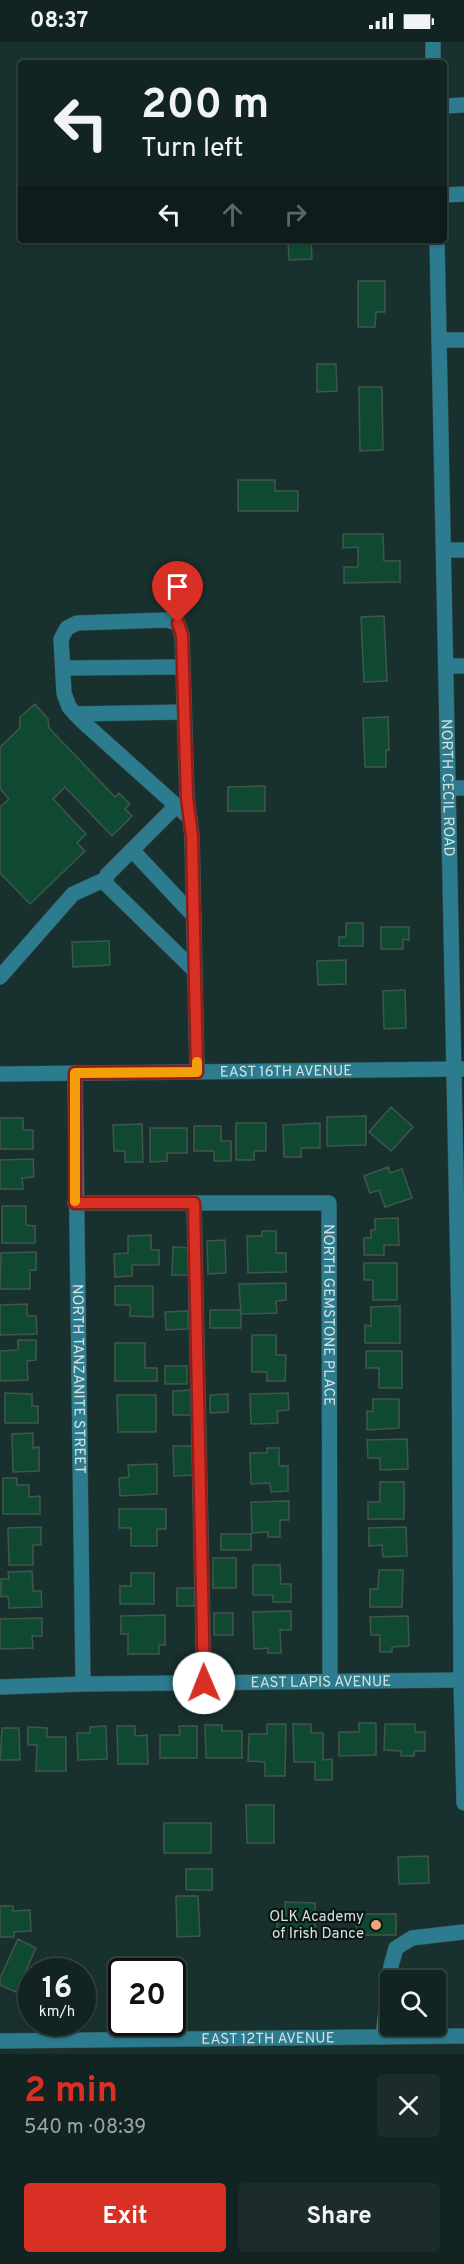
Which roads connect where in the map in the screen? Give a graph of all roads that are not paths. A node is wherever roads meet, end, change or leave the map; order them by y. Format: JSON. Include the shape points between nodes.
{"nodes":[{"id":1,"x":433,"y":42,"type":"edge"},
{"id":2,"x":433,"y":60,"type":"edge"},
{"id":3,"x":464,"y":105,"type":"edge"},
{"id":4,"x":447,"y":106,"type":"edge"},
{"id":5,"x":464,"y":194,"type":"edge"},
{"id":6,"x":447,"y":195,"type":"edge"},
{"id":7,"x":437,"y":243,"type":"edge"},
{"id":8,"x":439,"y":340,"type":"junction"},
{"id":9,"x":464,"y":340,"type":"edge"},
{"id":10,"x":444,"y":550,"type":"junction"},
{"id":11,"x":464,"y":550,"type":"edge"},
{"id":12,"x":446,"y":666,"type":"junction"},
{"id":13,"x":464,"y":666,"type":"edge"},
{"id":14,"x":63,"y":668,"type":"junction"},
{"id":15,"x":183,"y":668,"type":"junction"},
{"id":16,"x":184,"y":712,"type":"junction"},
{"id":17,"x":75,"y":714,"type":"junction"},
{"id":18,"x":456,"y":788,"type":"edge"},
{"id":19,"x":176,"y":806,"type":"junction"},
{"id":20,"x":190,"y":818,"type":"junction"},
{"id":21,"x":132,"y":850,"type":"junction"},
{"id":22,"x":106,"y":879,"type":"junction"},
{"id":23,"x":194,"y":916,"type":"junction"},
{"id":24,"x":195,"y":971,"type":"junction"},
{"id":25,"x":0,"y":977,"type":"edge"},
{"id":26,"x":459,"y":1069,"type":"edge"},
{"id":27,"x":197,"y":1072,"type":"junction"},
{"id":28,"x":75,"y":1073,"type":"junction"},
{"id":29,"x":0,"y":1074,"type":"edge"},
{"id":30,"x":75,"y":1203,"type":"junction"},
{"id":31,"x":194,"y":1203,"type":"junction"},
{"id":32,"x":462,"y":1320,"type":"edge"},
{"id":33,"x":462,"y":1639,"type":"edge"},
{"id":34,"x":462,"y":1670,"type":"edge"},
{"id":35,"x":330,"y":1681,"type":"junction"},
{"id":36,"x":204,"y":1683,"type":"junction"},
{"id":37,"x":83,"y":1684,"type":"junction"},
{"id":38,"x":0,"y":1687,"type":"edge"},
{"id":39,"x":464,"y":1803,"type":"edge"},
{"id":40,"x":464,"y":1932,"type":"edge"},
{"id":41,"x":464,"y":2036,"type":"edge"},
{"id":42,"x":383,"y":2037,"type":"junction"},
{"id":43,"x":0,"y":2041,"type":"edge"},
{"id":44,"x":109,"y":2047,"type":"edge"}],
"edges":[{"from":1,"to":2,"type":"street"},
{"from":3,"to":4,"type":"street"},
{"from":5,"to":6,"type":"street"},
{"from":7,"to":8,"type":"street","name":"NORTH CECIL ROAD"},
{"from":8,"to":9,"type":"street"},
{"from":8,"to":10,"type":"street","name":"NORTH CECIL ROAD"},
{"from":10,"to":11,"type":"street"},
{"from":10,"to":12,"type":"street","name":"NORTH CECIL ROAD"},
{"from":12,"to":13,"type":"street"},
{"from":12,"to":18,"type":"street","name":"NORTH CECIL ROAD"},
{"from":14,"to":15,"type":"street"},
{"from":14,"to":15,"type":"street","via":[[61,639],[67,628],[77,624],[166,620],[178,623]]},
{"from":14,"to":17,"type":"street","via":[[64,693]]},
{"from":15,"to":16,"type":"street"},
{"from":16,"to":17,"type":"street"},
{"from":16,"to":20,"type":"street"},
{"from":17,"to":19,"type":"street"},
{"from":18,"to":26,"type":"street","name":"NORTH CECIL ROAD"},
{"from":19,"to":20,"type":"street"},
{"from":19,"to":21,"type":"street"},
{"from":20,"to":23,"type":"street"},
{"from":21,"to":22,"type":"street"},
{"from":21,"to":23,"type":"street"},
{"from":22,"to":24,"type":"street","via":[[111,891]]},
{"from":22,"to":25,"type":"street","via":[[73,894]]},
{"from":23,"to":24,"type":"street"},
{"from":24,"to":27,"type":"street"},
{"from":26,"to":27,"type":"street","name":"EAST 16TH AVENUE"},
{"from":26,"to":32,"type":"street","name":"NORTH CECIL ROAD"},
{"from":27,"to":28,"type":"street","name":"EAST 16TH AVENUE"},
{"from":28,"to":29,"type":"street","name":"EAST 16TH AVENUE"},
{"from":28,"to":30,"type":"street","name":"NORTH TANZANITE STREET"},
{"from":30,"to":31,"type":"street","name":"NORTH GEMSTONE PLACE"},
{"from":30,"to":37,"type":"street","name":"NORTH TANZANITE STREET"},
{"from":31,"to":35,"type":"street","name":"NORTH GEMSTONE PLACE","via":[[329,1203]]},
{"from":31,"to":36,"type":"street"},
{"from":32,"to":33,"type":"street","name":"NORTH CECIL ROAD"},
{"from":33,"to":34,"type":"street","name":"NORTH CECIL ROAD"},
{"from":34,"to":35,"type":"street","name":"EAST LAPIS AVENUE"},
{"from":34,"to":39,"type":"street","name":"NORTH CECIL ROAD"},
{"from":35,"to":36,"type":"street","name":"EAST LAPIS AVENUE"},
{"from":36,"to":37,"type":"street","name":"EAST LAPIS AVENUE"},
{"from":37,"to":38,"type":"street","name":"EAST LAPIS AVENUE"},
{"from":40,"to":42,"type":"street","via":[[412,1938],[396,1948]]},
{"from":41,"to":42,"type":"street","name":"EAST 12TH AVENUE"},
{"from":42,"to":44,"type":"street","name":"EAST 12TH AVENUE"},
{"from":43,"to":44,"type":"street","name":"EAST 12TH AVENUE"}]}
